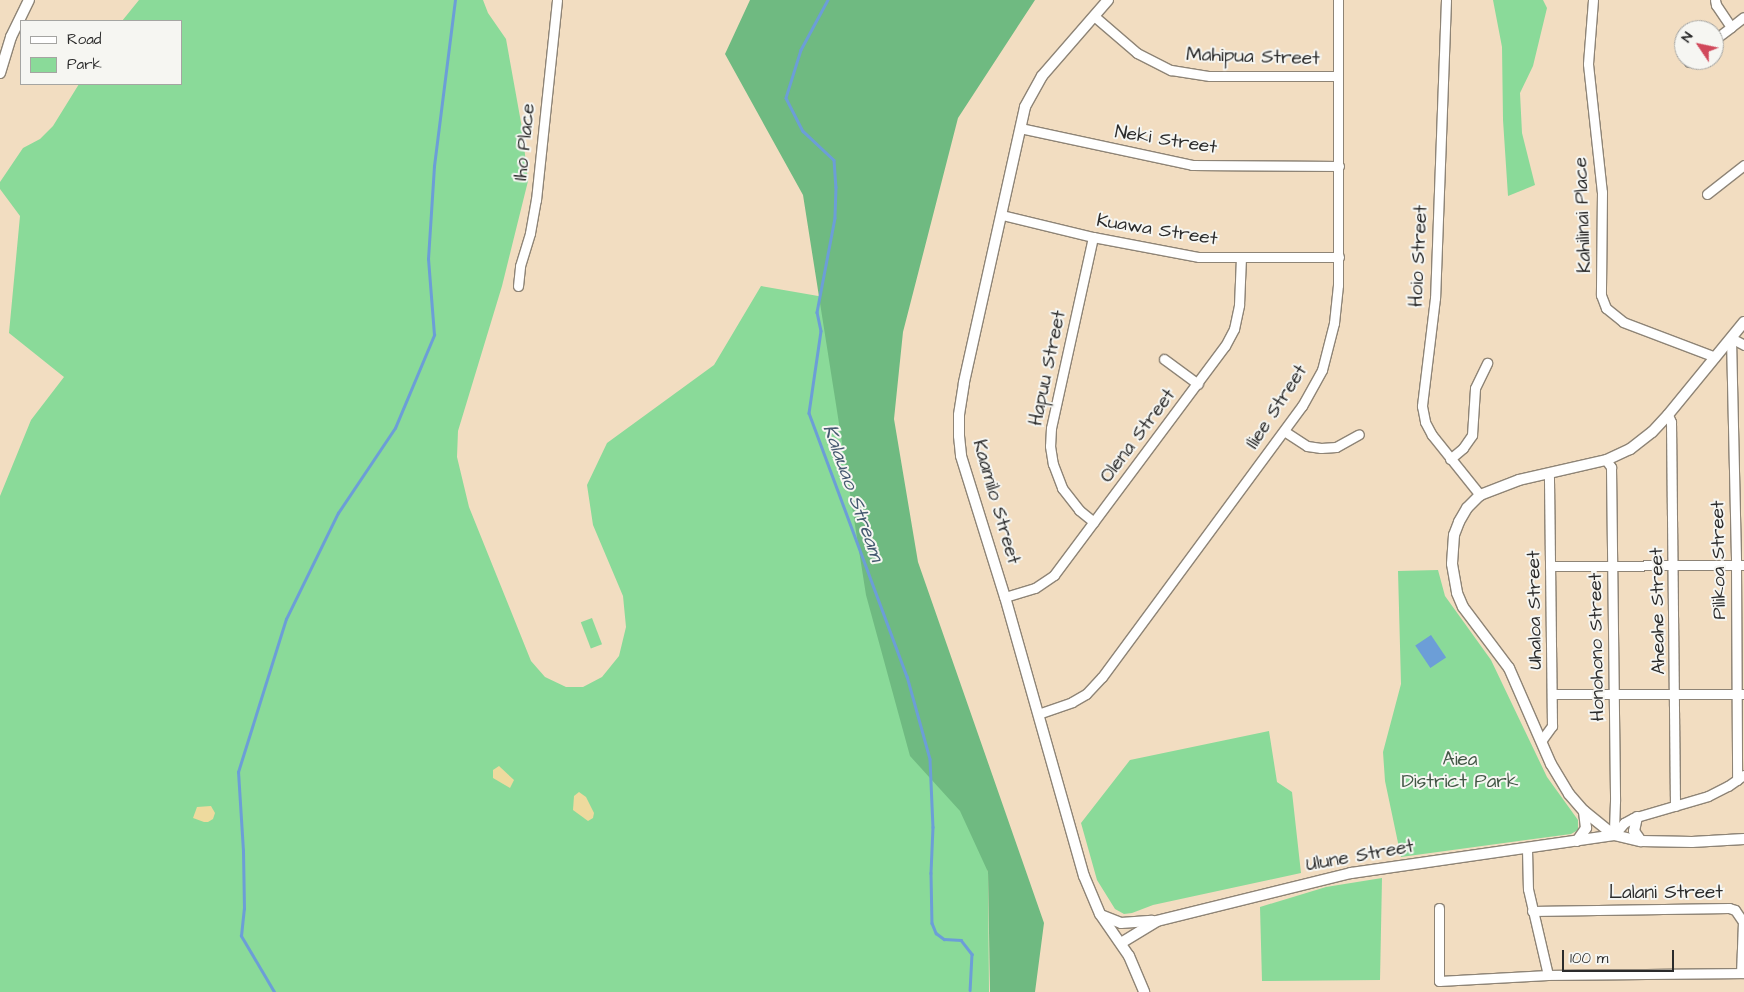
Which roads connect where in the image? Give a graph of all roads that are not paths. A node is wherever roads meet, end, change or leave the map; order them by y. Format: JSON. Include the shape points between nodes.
{"nodes":[{"id":1,"x":29,"y":0,"type":"edge"},
{"id":2,"x":557,"y":0,"type":"edge"},
{"id":3,"x":1108,"y":0,"type":"edge"},
{"id":4,"x":1338,"y":0,"type":"edge"},
{"id":5,"x":1446,"y":0,"type":"edge"},
{"id":6,"x":1593,"y":0,"type":"edge"},
{"id":7,"x":1715,"y":0,"type":"edge"},
{"id":8,"x":1094,"y":16,"type":"junction"},
{"id":9,"x":1744,"y":17,"type":"edge"},
{"id":10,"x":1730,"y":27,"type":"junction"},
{"id":11,"x":1724,"y":32,"type":"edge"},
{"id":12,"x":0,"y":72,"type":"edge"},
{"id":13,"x":1338,"y":76,"type":"junction"},
{"id":14,"x":1020,"y":128,"type":"junction"},
{"id":15,"x":1339,"y":166,"type":"junction"},
{"id":16,"x":1744,"y":166,"type":"edge"},
{"id":17,"x":1707,"y":194,"type":"dead end"},
{"id":18,"x":1002,"y":215,"type":"junction"},
{"id":19,"x":1093,"y":236,"type":"junction"},
{"id":20,"x":1339,"y":257,"type":"junction"},
{"id":21,"x":1241,"y":258,"type":"junction"},
{"id":22,"x":518,"y":286,"type":"dead end"},
{"id":23,"x":1744,"y":322,"type":"edge"},
{"id":24,"x":1731,"y":338,"type":"junction"},
{"id":25,"x":1744,"y":345,"type":"edge"},
{"id":26,"x":1715,"y":357,"type":"junction"},
{"id":27,"x":1164,"y":359,"type":"dead end"},
{"id":28,"x":1487,"y":364,"type":"dead end"},
{"id":29,"x":1198,"y":384,"type":"junction"},
{"id":30,"x":1668,"y":415,"type":"junction"},
{"id":31,"x":1284,"y":430,"type":"junction"},
{"id":32,"x":1359,"y":434,"type":"dead end"},
{"id":33,"x":1450,"y":459,"type":"junction"},
{"id":34,"x":1606,"y":460,"type":"junction"},
{"id":35,"x":1550,"y":473,"type":"junction"},
{"id":36,"x":1480,"y":495,"type":"junction"},
{"id":37,"x":1094,"y":522,"type":"junction"},
{"id":38,"x":1612,"y":565,"type":"junction"},
{"id":39,"x":1674,"y":565,"type":"junction"},
{"id":40,"x":1740,"y":565,"type":"edge"},
{"id":41,"x":1550,"y":566,"type":"junction"},
{"id":42,"x":1005,"y":597,"type":"junction"},
{"id":43,"x":1675,"y":692,"type":"junction"},
{"id":44,"x":1614,"y":693,"type":"junction"},
{"id":45,"x":1553,"y":694,"type":"junction"},
{"id":46,"x":1740,"y":694,"type":"edge"},
{"id":47,"x":1038,"y":714,"type":"junction"},
{"id":48,"x":1541,"y":741,"type":"junction"},
{"id":49,"x":1740,"y":778,"type":"edge"},
{"id":50,"x":1615,"y":801,"type":"junction"},
{"id":51,"x":1676,"y":806,"type":"junction"},
{"id":52,"x":1584,"y":810,"type":"junction"},
{"id":53,"x":1635,"y":818,"type":"junction"},
{"id":54,"x":1614,"y":835,"type":"junction"},
{"id":55,"x":1744,"y":839,"type":"edge"},
{"id":56,"x":1577,"y":841,"type":"junction"},
{"id":57,"x":1641,"y":841,"type":"junction"},
{"id":58,"x":1527,"y":849,"type":"junction"},
{"id":59,"x":1439,"y":908,"type":"dead end"},
{"id":60,"x":1532,"y":911,"type":"junction"},
{"id":61,"x":1100,"y":914,"type":"junction"},
{"id":62,"x":1157,"y":921,"type":"junction"},
{"id":63,"x":1121,"y":943,"type":"junction"},
{"id":64,"x":1743,"y":973,"type":"edge"},
{"id":65,"x":1548,"y":975,"type":"junction"},
{"id":66,"x":1143,"y":990,"type":"edge"}],
"edges":[{"from":1,"to":12,"type":"street","via":[[11,36]]},
{"from":2,"to":22,"type":"street","name":"Iho Place","via":[[536,200]]},
{"from":3,"to":8,"type":"street","name":"Kaamilo Street"},
{"from":4,"to":13,"type":"street","name":"Iliee Street"},
{"from":5,"to":33,"type":"street","name":"Hoio Street","via":[[1435,298],[1422,406],[1425,422]]},
{"from":6,"to":26,"type":"street","name":"Kahilinai Place","via":[[1588,64],[1602,192],[1601,295],[1606,308],[1622,322]]},
{"from":7,"to":10,"type":"street"},
{"from":8,"to":13,"type":"street","name":"Mahipua Street","via":[[1137,53],[1171,70],[1210,76]]},
{"from":8,"to":14,"type":"street","name":"Kaamilo Street","via":[[1042,76],[1025,107]]},
{"from":9,"to":10,"type":"street"},
{"from":10,"to":11,"type":"street"},
{"from":13,"to":15,"type":"street","name":"Iliee Street"},
{"from":14,"to":15,"type":"street","name":"Neki Street","via":[[1192,165]]},
{"from":14,"to":18,"type":"street","name":"Kaamilo Street"},
{"from":15,"to":20,"type":"street","name":"Iliee Street"},
{"from":16,"to":17,"type":"street"},
{"from":18,"to":19,"type":"street","name":"Kuawa Street"},
{"from":18,"to":42,"type":"street","name":"Kaamilo Street","via":[[964,383],[959,436],[962,456]]},
{"from":19,"to":21,"type":"street","name":"Kuawa Street","via":[[1181,255]]},
{"from":19,"to":37,"type":"street","name":"Hapuu Street","via":[[1050,428],[1050,446],[1062,488],[1079,510]]},
{"from":20,"to":21,"type":"street","name":"Kuawa Street"},
{"from":20,"to":31,"type":"street","name":"Iliee Street","via":[[1334,323],[1328,350],[1312,389]]},
{"from":21,"to":29,"type":"street","name":"Olena Street","via":[[1239,305],[1234,329],[1226,346]]},
{"from":23,"to":24,"type":"street"},
{"from":24,"to":25,"type":"street"},
{"from":24,"to":26,"type":"street"},
{"from":24,"to":40,"type":"street","name":"Pilikoa Street"},
{"from":26,"to":30,"type":"street"},
{"from":27,"to":29,"type":"street"},
{"from":28,"to":33,"type":"street","via":[[1476,388],[1472,435]]},
{"from":29,"to":37,"type":"street","name":"Olena Street"},
{"from":30,"to":34,"type":"street","via":[[1642,441]]},
{"from":30,"to":39,"type":"street","name":"Aheahe Street","via":[[1671,422]]},
{"from":31,"to":32,"type":"street","via":[[1306,446],[1321,448],[1336,447]]},
{"from":31,"to":47,"type":"street","name":"Iliee Street","via":[[1102,677],[1086,694]]},
{"from":33,"to":36,"type":"street","name":"Hoio Street"},
{"from":34,"to":35,"type":"street"},
{"from":34,"to":38,"type":"street","name":"Honohono Street","via":[[1611,467]]},
{"from":35,"to":36,"type":"street","via":[[1506,484]]},
{"from":35,"to":41,"type":"street","name":"Uhaloa Street"},
{"from":36,"to":48,"type":"street","via":[[1467,508],[1454,535],[1452,564],[1455,585],[1463,607],[1509,668]]},
{"from":37,"to":42,"type":"street","name":"Olena Street","via":[[1054,575],[1035,588]]},
{"from":38,"to":39,"type":"street"},
{"from":38,"to":41,"type":"street"},
{"from":38,"to":44,"type":"street","name":"Honohono Street"},
{"from":39,"to":40,"type":"street"},
{"from":39,"to":43,"type":"street","name":"Aheahe Street"},
{"from":40,"to":46,"type":"street","name":"Pilikoa Street"},
{"from":41,"to":45,"type":"street","name":"Uhaloa Street"},
{"from":42,"to":47,"type":"street","name":"Kaamilo Street"},
{"from":43,"to":44,"type":"street"},
{"from":43,"to":46,"type":"street"},
{"from":43,"to":51,"type":"street","name":"Aheahe Street"},
{"from":44,"to":45,"type":"street"},
{"from":44,"to":50,"type":"street","name":"Honohono Street"},
{"from":45,"to":48,"type":"street","name":"Uhaloa Street","via":[[1552,726]]},
{"from":46,"to":49,"type":"street","name":"Pilikoa Street"},
{"from":47,"to":61,"type":"street","name":"Kaamilo Street","via":[[1084,876]]},
{"from":48,"to":52,"type":"street","via":[[1560,780]]},
{"from":49,"to":51,"type":"street","via":[[1708,796]]},
{"from":50,"to":53,"type":"street","via":[[1622,814]]},
{"from":50,"to":54,"type":"street","name":"Honohono Street"},
{"from":51,"to":53,"type":"street"},
{"from":52,"to":54,"type":"street"},
{"from":52,"to":56,"type":"street","via":[[1586,828]]},
{"from":53,"to":54,"type":"street","via":[[1624,823]]},
{"from":53,"to":57,"type":"street","via":[[1634,832]]},
{"from":54,"to":56,"type":"street","name":"Ulune Street"},
{"from":54,"to":57,"type":"street"},
{"from":55,"to":57,"type":"street"},
{"from":56,"to":58,"type":"street","name":"Ulune Street"},
{"from":58,"to":60,"type":"street"},
{"from":58,"to":62,"type":"street","name":"Ulune Street","via":[[1351,873]]},
{"from":59,"to":65,"type":"street","via":[[1439,981]]},
{"from":60,"to":64,"type":"street","name":"Lalani Street","via":[[1729,908],[1735,910],[1742,922]]},
{"from":60,"to":65,"type":"street"},
{"from":61,"to":62,"type":"street","via":[[1121,923]]},
{"from":61,"to":63,"type":"street","name":"Kaamilo Street"},
{"from":62,"to":63,"type":"street","name":"Ulune Street"},
{"from":63,"to":66,"type":"street","name":"Kaamilo Street"},
{"from":64,"to":65,"type":"street"}]}
